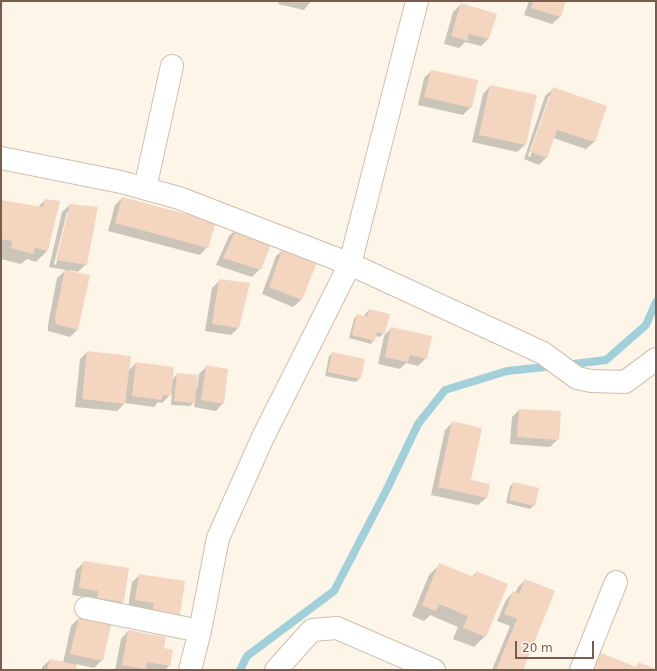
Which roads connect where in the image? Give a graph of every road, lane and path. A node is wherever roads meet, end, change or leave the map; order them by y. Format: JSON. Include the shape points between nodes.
{"nodes":[{"id":1,"x":417,"y":1,"type":"edge"},
{"id":2,"x":172,"y":66,"type":"dead end"},
{"id":3,"x":1,"y":158,"type":"edge"},
{"id":4,"x":145,"y":188,"type":"junction"},
{"id":5,"x":350,"y":264,"type":"junction"},
{"id":6,"x":656,"y":359,"type":"edge"},
{"id":7,"x":616,"y":582,"type":"dead end"},
{"id":8,"x":86,"y":608,"type":"dead end"},
{"id":9,"x":200,"y":631,"type":"junction"},
{"id":10,"x":190,"y":670,"type":"edge"},
{"id":11,"x":276,"y":670,"type":"edge"},
{"id":12,"x":434,"y":670,"type":"edge"},
{"id":13,"x":581,"y":670,"type":"edge"}],
"edges":[{"from":1,"to":5,"type":"street"},
{"from":2,"to":4,"type":"street"},
{"from":3,"to":4,"type":"street"},
{"from":4,"to":5,"type":"street","via":[[179,198]]},
{"from":5,"to":6,"type":"street","via":[[542,353],[577,378],[625,382]]},
{"from":5,"to":9,"type":"street","via":[[263,437],[218,538]]},
{"from":7,"to":13,"type":"street"},
{"from":8,"to":9,"type":"street"},
{"from":9,"to":10,"type":"street"},
{"from":11,"to":12,"type":"street","via":[[312,630],[337,628]]}]}
